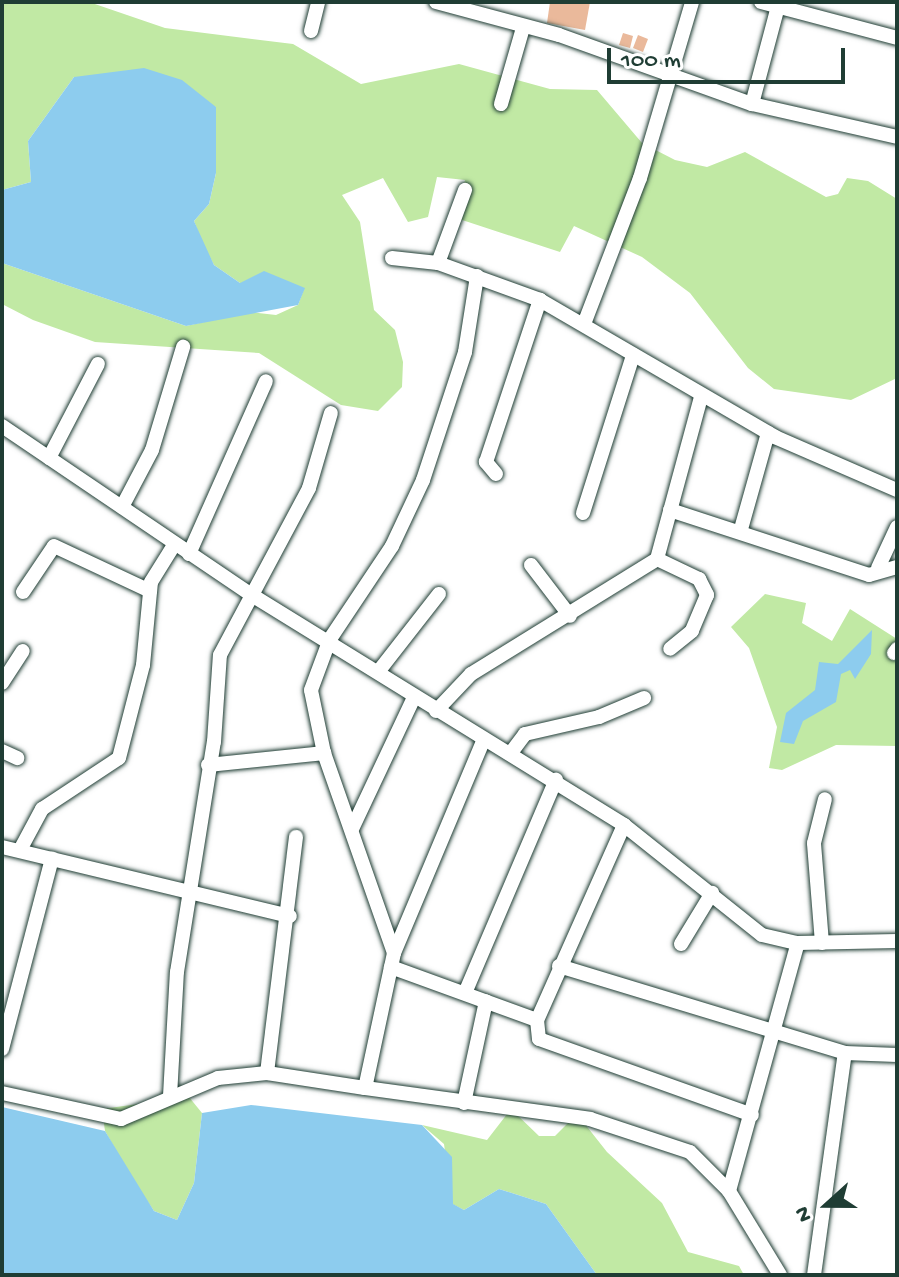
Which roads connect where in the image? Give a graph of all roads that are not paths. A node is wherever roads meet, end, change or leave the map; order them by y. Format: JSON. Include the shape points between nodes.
{"nodes":[{"id":1,"x":318,"y":2,"type":"edge"},
{"id":2,"x":436,"y":2,"type":"edge"},
{"id":3,"x":692,"y":2,"type":"edge"},
{"id":4,"x":761,"y":2,"type":"edge"},
{"id":5,"x":778,"y":6,"type":"junction"},
{"id":6,"x":523,"y":28,"type":"junction"},
{"id":7,"x":311,"y":31,"type":"dead end"},
{"id":8,"x":897,"y":38,"type":"edge"},
{"id":9,"x":673,"y":79,"type":"junction"},
{"id":10,"x":501,"y":104,"type":"dead end"},
{"id":11,"x":752,"y":104,"type":"junction"},
{"id":12,"x":897,"y":137,"type":"edge"},
{"id":13,"x":465,"y":190,"type":"dead end"},
{"id":14,"x":392,"y":258,"type":"dead end"},
{"id":15,"x":438,"y":263,"type":"junction"},
{"id":16,"x":477,"y":276,"type":"junction"},
{"id":17,"x":540,"y":300,"type":"junction"},
{"id":18,"x":584,"y":324,"type":"junction"},
{"id":19,"x":183,"y":347,"type":"dead end"},
{"id":20,"x":633,"y":355,"type":"junction"},
{"id":21,"x":98,"y":364,"type":"dead end"},
{"id":22,"x":266,"y":381,"type":"dead end"},
{"id":23,"x":701,"y":397,"type":"junction"},
{"id":24,"x":331,"y":413,"type":"dead end"},
{"id":25,"x":2,"y":426,"type":"edge"},
{"id":26,"x":768,"y":433,"type":"junction"},
{"id":27,"x":49,"y":458,"type":"junction"},
{"id":28,"x":496,"y":474,"type":"dead end"},
{"id":29,"x":897,"y":490,"type":"edge"},
{"id":30,"x":122,"y":507,"type":"junction"},
{"id":31,"x":670,"y":510,"type":"junction"},
{"id":32,"x":583,"y":513,"type":"dead end"},
{"id":33,"x":897,"y":527,"type":"edge"},
{"id":34,"x":741,"y":529,"type":"junction"},
{"id":35,"x":174,"y":545,"type":"junction"},
{"id":36,"x":189,"y":554,"type":"junction"},
{"id":37,"x":657,"y":559,"type":"junction"},
{"id":38,"x":531,"y":565,"type":"dead end"},
{"id":39,"x":897,"y":567,"type":"edge"},
{"id":40,"x":878,"y":568,"type":"junction"},
{"id":41,"x":150,"y":591,"type":"junction"},
{"id":42,"x":23,"y":592,"type":"dead end"},
{"id":43,"x":439,"y":594,"type":"dead end"},
{"id":44,"x":255,"y":597,"type":"junction"},
{"id":45,"x":570,"y":616,"type":"junction"},
{"id":46,"x":330,"y":639,"type":"junction"},
{"id":47,"x":670,"y":649,"type":"dead end"},
{"id":48,"x":23,"y":651,"type":"dead end"},
{"id":49,"x":378,"y":672,"type":"junction"},
{"id":50,"x":2,"y":683,"type":"edge"},
{"id":51,"x":414,"y":697,"type":"junction"},
{"id":52,"x":644,"y":698,"type":"dead end"},
{"id":53,"x":436,"y":711,"type":"junction"},
{"id":54,"x":484,"y":739,"type":"junction"},
{"id":55,"x":2,"y":751,"type":"edge"},
{"id":56,"x":324,"y":753,"type":"junction"},
{"id":57,"x":510,"y":754,"type":"junction"},
{"id":58,"x":17,"y":758,"type":"dead end"},
{"id":59,"x":208,"y":765,"type":"junction"},
{"id":60,"x":556,"y":780,"type":"junction"},
{"id":61,"x":825,"y":799,"type":"dead end"},
{"id":62,"x":624,"y":825,"type":"junction"},
{"id":63,"x":352,"y":829,"type":"junction"},
{"id":64,"x":296,"y":837,"type":"dead end"},
{"id":65,"x":2,"y":847,"type":"edge"},
{"id":66,"x":20,"y":850,"type":"junction"},
{"id":67,"x":52,"y":858,"type":"junction"},
{"id":68,"x":190,"y":893,"type":"junction"},
{"id":69,"x":712,"y":893,"type":"junction"},
{"id":70,"x":290,"y":916,"type":"junction"},
{"id":71,"x":897,"y":941,"type":"edge"},
{"id":72,"x":798,"y":943,"type":"junction"},
{"id":73,"x":822,"y":943,"type":"junction"},
{"id":74,"x":681,"y":944,"type":"dead end"},
{"id":75,"x":393,"y":960,"type":"junction"},
{"id":76,"x":559,"y":966,"type":"junction"},
{"id":77,"x":465,"y":993,"type":"junction"},
{"id":78,"x":486,"y":1001,"type":"junction"},
{"id":79,"x":7,"y":1008,"type":"edge"},
{"id":80,"x":537,"y":1020,"type":"junction"},
{"id":81,"x":768,"y":1031,"type":"junction"},
{"id":82,"x":2,"y":1049,"type":"edge"},
{"id":83,"x":845,"y":1053,"type":"junction"},
{"id":84,"x":897,"y":1055,"type":"edge"},
{"id":85,"x":267,"y":1073,"type":"junction"},
{"id":86,"x":365,"y":1088,"type":"junction"},
{"id":87,"x":2,"y":1093,"type":"edge"},
{"id":88,"x":170,"y":1096,"type":"junction"},
{"id":89,"x":464,"y":1103,"type":"junction"},
{"id":90,"x":752,"y":1115,"type":"junction"},
{"id":91,"x":729,"y":1191,"type":"junction"},
{"id":92,"x":780,"y":1275,"type":"edge"},
{"id":93,"x":814,"y":1275,"type":"edge"}],
"edges":[{"from":1,"to":7,"type":"street"},
{"from":2,"to":6,"type":"street"},
{"from":3,"to":9,"type":"street"},
{"from":4,"to":5,"type":"street"},
{"from":5,"to":8,"type":"street"},
{"from":5,"to":11,"type":"street"},
{"from":6,"to":9,"type":"street"},
{"from":6,"to":10,"type":"street"},
{"from":9,"to":11,"type":"street"},
{"from":9,"to":18,"type":"street"},
{"from":11,"to":12,"type":"street"},
{"from":13,"to":15,"type":"street"},
{"from":14,"to":15,"type":"street"},
{"from":15,"to":16,"type":"street"},
{"from":16,"to":17,"type":"street"},
{"from":16,"to":46,"type":"street","via":[[462,363],[423,480],[392,546]]},
{"from":17,"to":18,"type":"street"},
{"from":17,"to":28,"type":"street","via":[[486,462]]},
{"from":18,"to":20,"type":"street"},
{"from":19,"to":30,"type":"street","via":[[152,450]]},
{"from":20,"to":23,"type":"street"},
{"from":20,"to":32,"type":"street"},
{"from":21,"to":27,"type":"street"},
{"from":22,"to":36,"type":"street"},
{"from":23,"to":26,"type":"street"},
{"from":23,"to":31,"type":"street"},
{"from":24,"to":44,"type":"street","via":[[309,488]]},
{"from":25,"to":27,"type":"street"},
{"from":26,"to":29,"type":"street"},
{"from":26,"to":34,"type":"street"},
{"from":27,"to":30,"type":"street"},
{"from":30,"to":35,"type":"street"},
{"from":31,"to":34,"type":"street"},
{"from":31,"to":37,"type":"street"},
{"from":33,"to":40,"type":"street"},
{"from":34,"to":40,"type":"street","via":[[869,575]]},
{"from":35,"to":36,"type":"street"},
{"from":35,"to":41,"type":"street"},
{"from":36,"to":44,"type":"street"},
{"from":37,"to":45,"type":"street"},
{"from":37,"to":47,"type":"street","via":[[699,579],[707,595],[692,631]]},
{"from":38,"to":45,"type":"street"},
{"from":39,"to":40,"type":"street"},
{"from":41,"to":42,"type":"street","via":[[54,546]]},
{"from":41,"to":66,"type":"street","via":[[143,665],[119,758],[58,793]]},
{"from":43,"to":49,"type":"street"},
{"from":44,"to":46,"type":"street"},
{"from":44,"to":59,"type":"street","via":[[220,655]]},
{"from":45,"to":53,"type":"street","via":[[471,674]]},
{"from":46,"to":49,"type":"street"},
{"from":46,"to":56,"type":"street","via":[[311,690]]},
{"from":48,"to":50,"type":"street"},
{"from":49,"to":51,"type":"street"},
{"from":51,"to":53,"type":"street"},
{"from":51,"to":63,"type":"street"},
{"from":52,"to":57,"type":"street","via":[[599,717],[525,734]]},
{"from":53,"to":54,"type":"street"},
{"from":54,"to":57,"type":"street"},
{"from":54,"to":75,"type":"street"},
{"from":55,"to":58,"type":"street"},
{"from":56,"to":59,"type":"street","via":[[271,764]]},
{"from":56,"to":63,"type":"street"},
{"from":57,"to":60,"type":"street"},
{"from":59,"to":68,"type":"street"},
{"from":60,"to":62,"type":"street"},
{"from":60,"to":77,"type":"street"},
{"from":61,"to":73,"type":"street","via":[[814,843]]},
{"from":62,"to":69,"type":"street"},
{"from":62,"to":76,"type":"street"},
{"from":63,"to":75,"type":"street"},
{"from":64,"to":70,"type":"street"},
{"from":65,"to":66,"type":"street"},
{"from":66,"to":67,"type":"street"},
{"from":67,"to":68,"type":"street"},
{"from":67,"to":79,"type":"street"},
{"from":68,"to":70,"type":"street"},
{"from":68,"to":88,"type":"street"},
{"from":69,"to":72,"type":"street","via":[[762,935]]},
{"from":69,"to":74,"type":"street"},
{"from":70,"to":85,"type":"street"},
{"from":71,"to":73,"type":"street"},
{"from":72,"to":73,"type":"street"},
{"from":72,"to":81,"type":"street"},
{"from":75,"to":77,"type":"street"},
{"from":75,"to":86,"type":"street"},
{"from":76,"to":80,"type":"street"},
{"from":76,"to":81,"type":"street"},
{"from":77,"to":78,"type":"street"},
{"from":78,"to":80,"type":"street"},
{"from":78,"to":89,"type":"street"},
{"from":79,"to":82,"type":"street"},
{"from":80,"to":90,"type":"street","via":[[545,1044]]},
{"from":81,"to":83,"type":"street"},
{"from":81,"to":90,"type":"street"},
{"from":83,"to":84,"type":"street"},
{"from":83,"to":93,"type":"street"},
{"from":85,"to":86,"type":"street"},
{"from":85,"to":88,"type":"street","via":[[218,1078]]},
{"from":86,"to":89,"type":"street"},
{"from":87,"to":88,"type":"street","via":[[121,1119]]},
{"from":89,"to":91,"type":"street","via":[[590,1119],[668,1144],[707,1164]]},
{"from":90,"to":91,"type":"street"},
{"from":91,"to":92,"type":"street"}]}
